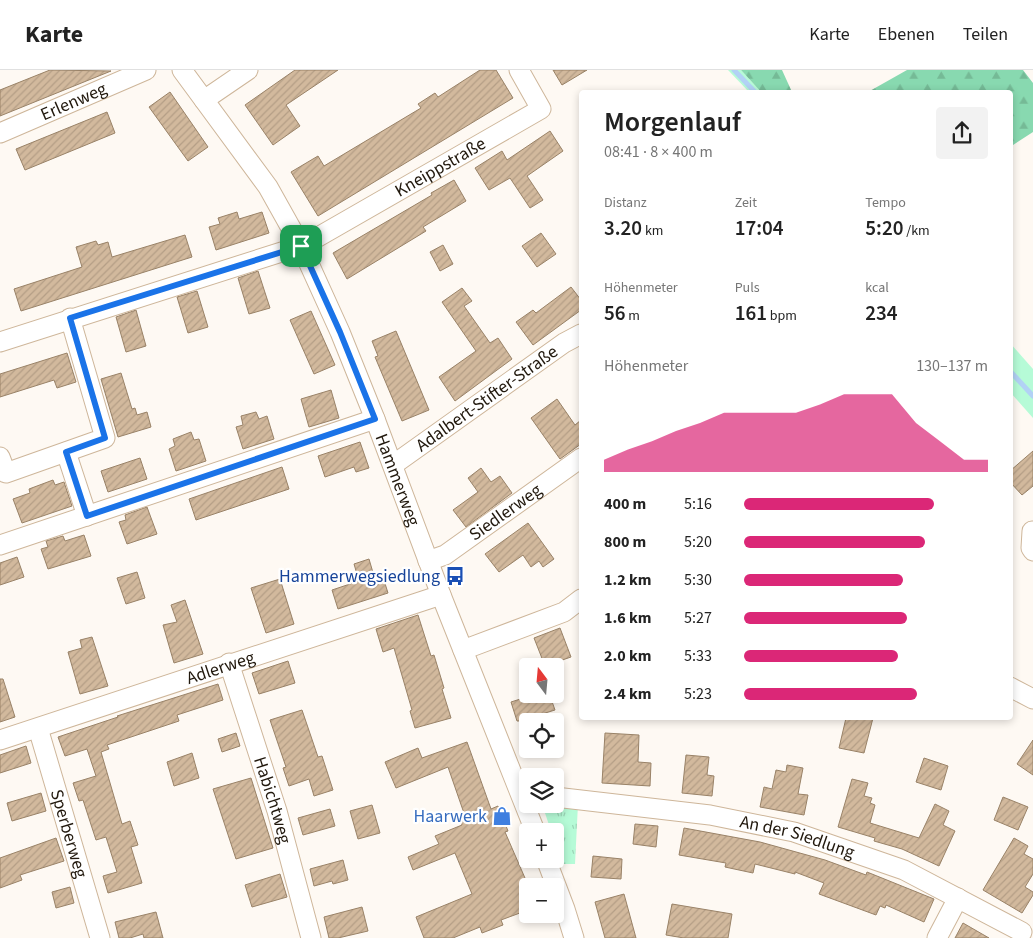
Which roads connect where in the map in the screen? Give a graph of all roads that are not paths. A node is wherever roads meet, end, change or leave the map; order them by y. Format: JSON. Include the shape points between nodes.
{"nodes":[{"id":1,"x":146,"y":70,"type":"edge"},
{"id":2,"x":182,"y":70,"type":"edge"},
{"id":3,"x":248,"y":70,"type":"edge"},
{"id":4,"x":519,"y":70,"type":"edge"},
{"id":5,"x":204,"y":100,"type":"junction"},
{"id":6,"x":0,"y":133,"type":"edge"},
{"id":7,"x":301,"y":246,"type":"junction"},
{"id":8,"x":70,"y":318,"type":"junction"},
{"id":9,"x":579,"y":335,"type":"edge"},
{"id":10,"x":0,"y":342,"type":"edge"},
{"id":11,"x":375,"y":419,"type":"junction"},
{"id":12,"x":66,"y":452,"type":"junction"},
{"id":13,"x":0,"y":457,"type":"edge"},
{"id":14,"x":579,"y":459,"type":"edge"},
{"id":15,"x":393,"y":465,"type":"junction"},
{"id":16,"x":87,"y":516,"type":"junction"},
{"id":17,"x":1032,"y":531,"type":"edge"},
{"id":18,"x":0,"y":545,"type":"edge"},
{"id":19,"x":1033,"y":551,"type":"edge"},
{"id":20,"x":428,"y":561,"type":"junction"},
{"id":21,"x":441,"y":595,"type":"junction"},
{"id":22,"x":579,"y":601,"type":"edge"},
{"id":23,"x":463,"y":650,"type":"junction"},
{"id":24,"x":229,"y":663,"type":"junction"},
{"id":25,"x":1013,"y":688,"type":"edge"},
{"id":26,"x":1033,"y":698,"type":"edge"},
{"id":27,"x":38,"y":728,"type":"junction"},
{"id":28,"x":0,"y":740,"type":"edge"},
{"id":29,"x":519,"y":786,"type":"edge"},
{"id":30,"x":564,"y":798,"type":"edge"},
{"id":31,"x":549,"y":868,"type":"edge"},
{"id":32,"x":958,"y":898,"type":"junction"},
{"id":33,"x":1022,"y":932,"type":"dead end"},
{"id":34,"x":100,"y":938,"type":"edge"},
{"id":35,"x":311,"y":938,"type":"edge"},
{"id":36,"x":574,"y":938,"type":"edge"},
{"id":37,"x":937,"y":938,"type":"edge"}],
"edges":[{"from":1,"to":6,"type":"street","name":"Erlenweg"},
{"from":2,"to":5,"type":"street","name":"Hammerweg"},
{"from":3,"to":5,"type":"street"},
{"from":4,"to":7,"type":"street","name":"Kneippstraße","via":[[541,109]]},
{"from":5,"to":7,"type":"street","name":"Hammerweg","via":[[268,187]]},
{"from":7,"to":8,"type":"street"},
{"from":7,"to":11,"type":"street","name":"Hammerweg"},
{"from":8,"to":10,"type":"street"},
{"from":8,"to":12,"type":"street","via":[[105,438]]},
{"from":9,"to":15,"type":"street","name":"Adalbert-Stifter-Straße","via":[[564,342]]},
{"from":11,"to":15,"type":"street","name":"Hammerweg"},
{"from":11,"to":16,"type":"street"},
{"from":12,"to":13,"type":"street","via":[[6,473]]},
{"from":12,"to":16,"type":"street"},
{"from":14,"to":20,"type":"street","name":"Siedlerweg","via":[[446,555]]},
{"from":15,"to":20,"type":"street","name":"Hammerweg"},
{"from":16,"to":18,"type":"street"},
{"from":17,"to":19,"type":"street"},
{"from":20,"to":21,"type":"street","name":"Hammerweg"},
{"from":21,"to":23,"type":"street","name":"Hammerweg"},
{"from":21,"to":24,"type":"street","name":"Adlerweg"},
{"from":22,"to":23,"type":"street","via":[[564,612]]},
{"from":23,"to":29,"type":"street","name":"Hammerweg"},
{"from":24,"to":27,"type":"street","name":"Adlerweg"},
{"from":24,"to":35,"type":"street","name":"Habichtweg","via":[[278,811]]},
{"from":25,"to":26,"type":"street"},
{"from":27,"to":28,"type":"street","name":"Adlerweg"},
{"from":27,"to":34,"type":"street","name":"Sperberweg"},
{"from":30,"to":32,"type":"street","name":"An der Siedlung","via":[[710,814],[794,832],[904,870]]},
{"from":31,"to":36,"type":"street"},
{"from":32,"to":33,"type":"street","name":"An der Siedlung"},
{"from":32,"to":37,"type":"street"}]}
